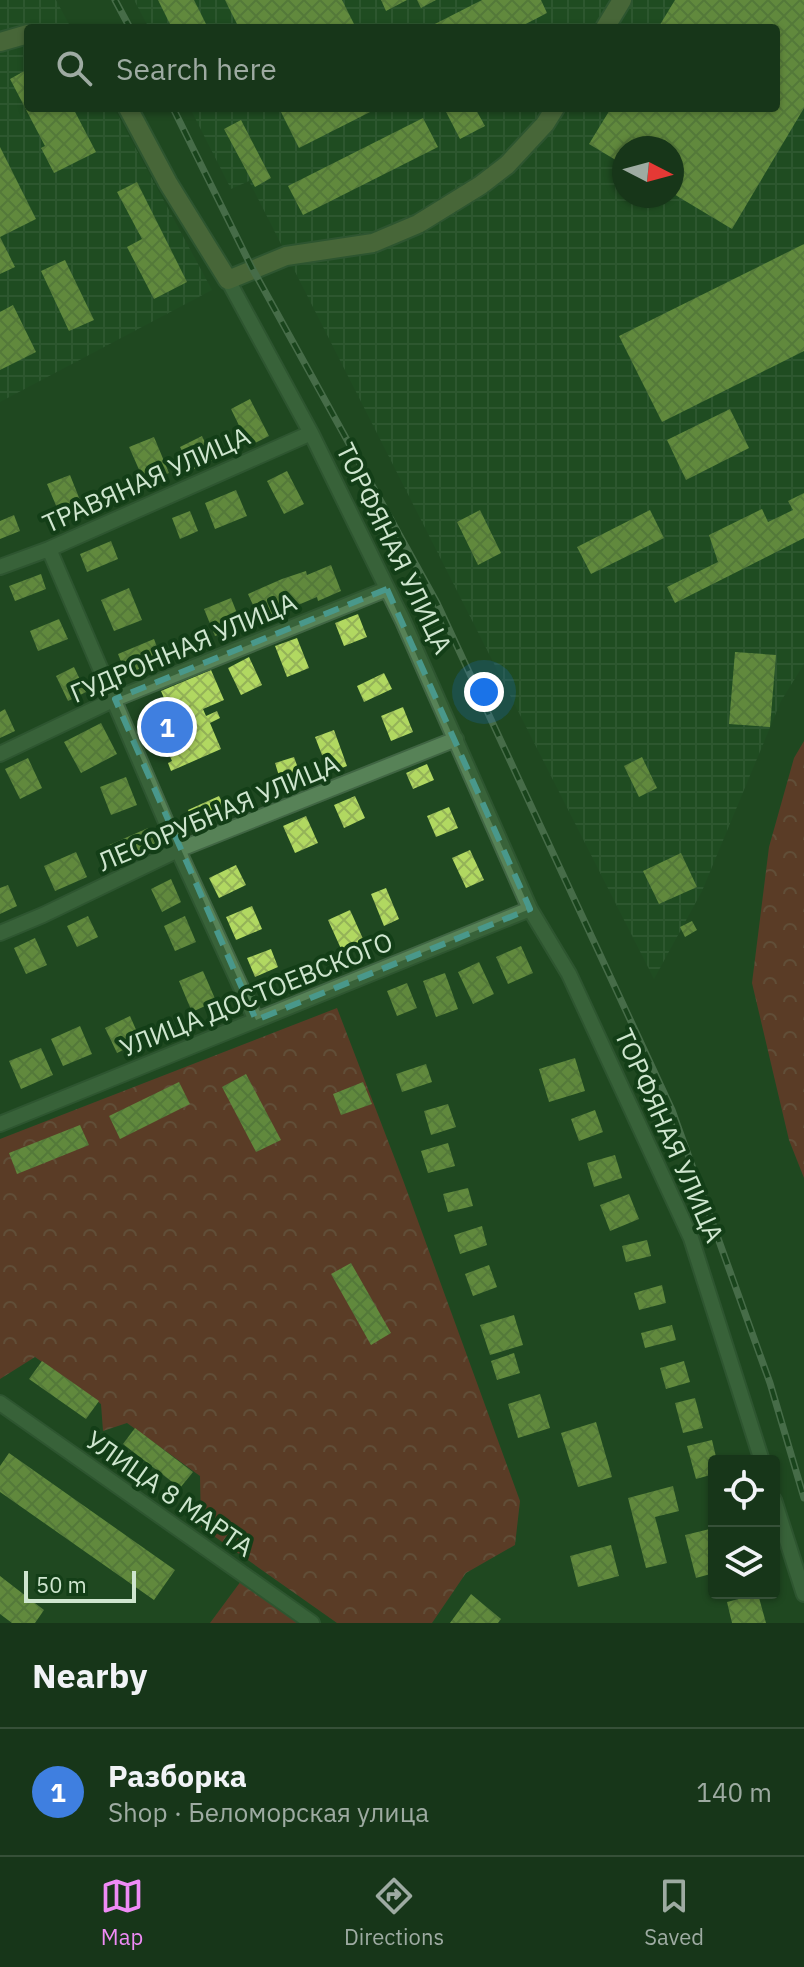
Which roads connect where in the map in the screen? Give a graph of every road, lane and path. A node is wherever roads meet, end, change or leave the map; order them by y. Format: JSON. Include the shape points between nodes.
{"nodes":[{"id":1,"x":622,"y":0,"type":"edge"},
{"id":2,"x":607,"y":24,"type":"edge"},
{"id":3,"x":24,"y":35,"type":"edge"},
{"id":4,"x":0,"y":42,"type":"edge"},
{"id":5,"x":130,"y":112,"type":"edge"},
{"id":6,"x":552,"y":112,"type":"edge"},
{"id":7,"x":228,"y":280,"type":"junction"},
{"id":8,"x":311,"y":433,"type":"junction"},
{"id":9,"x":49,"y":549,"type":"junction"},
{"id":10,"x":0,"y":567,"type":"edge"},
{"id":11,"x":387,"y":589,"type":"junction"},
{"id":12,"x":115,"y":699,"type":"junction"},
{"id":13,"x":456,"y":739,"type":"junction"},
{"id":14,"x":0,"y":754,"type":"edge"},
{"id":15,"x":178,"y":850,"type":"junction"},
{"id":16,"x":530,"y":909,"type":"junction"},
{"id":17,"x":0,"y":933,"type":"edge"},
{"id":18,"x":256,"y":1020,"type":"junction"},
{"id":19,"x":0,"y":1124,"type":"edge"},
{"id":20,"x":0,"y":1403,"type":"edge"},
{"id":21,"x":760,"y":1455,"type":"edge"},
{"id":22,"x":780,"y":1519,"type":"edge"},
{"id":23,"x":804,"y":1594,"type":"edge"},
{"id":24,"x":312,"y":1623,"type":"edge"}],
"edges":[{"from":1,"to":2,"type":"street"},
{"from":3,"to":4,"type":"street"},
{"from":5,"to":7,"type":"street"},
{"from":6,"to":7,"type":"street","via":[[507,165],[418,224],[373,243],[286,256]]},
{"from":7,"to":8,"type":"street","name":"ТОРФЯНАЯ УЛИЦА"},
{"from":8,"to":9,"type":"street","name":"ТРАВЯНАЯ УЛИЦА"},
{"from":8,"to":11,"type":"street","name":"ТОРФЯНАЯ УЛИЦА"},
{"from":9,"to":10,"type":"street","name":"ТРАВЯНАЯ УЛИЦА"},
{"from":9,"to":12,"type":"street"},
{"from":11,"to":12,"type":"street","name":"ГУДРОННАЯ УЛИЦА"},
{"from":11,"to":13,"type":"street","name":"ТОРФЯНАЯ УЛИЦА"},
{"from":12,"to":14,"type":"street","name":"ГУДРОННАЯ УЛИЦА"},
{"from":12,"to":15,"type":"street"},
{"from":13,"to":15,"type":"street","name":"ЛЕСОРУБНАЯ УЛИЦА"},
{"from":13,"to":16,"type":"street","name":"ТОРФЯНАЯ УЛИЦА"},
{"from":15,"to":17,"type":"street","name":"ЛЕСОРУБНАЯ УЛИЦА"},
{"from":15,"to":18,"type":"street"},
{"from":16,"to":18,"type":"street","name":"УЛИЦА ДОСТОЕВСКОГО"},
{"from":16,"to":21,"type":"street","name":"ТОРФЯНАЯ УЛИЦА","via":[[569,974],[691,1238]]},
{"from":18,"to":19,"type":"street","name":"УЛИЦА ДОСТОЕВСКОГО"},
{"from":20,"to":24,"type":"street","name":"УЛИЦА 8 МАРТА"},
{"from":22,"to":23,"type":"street"}]}
